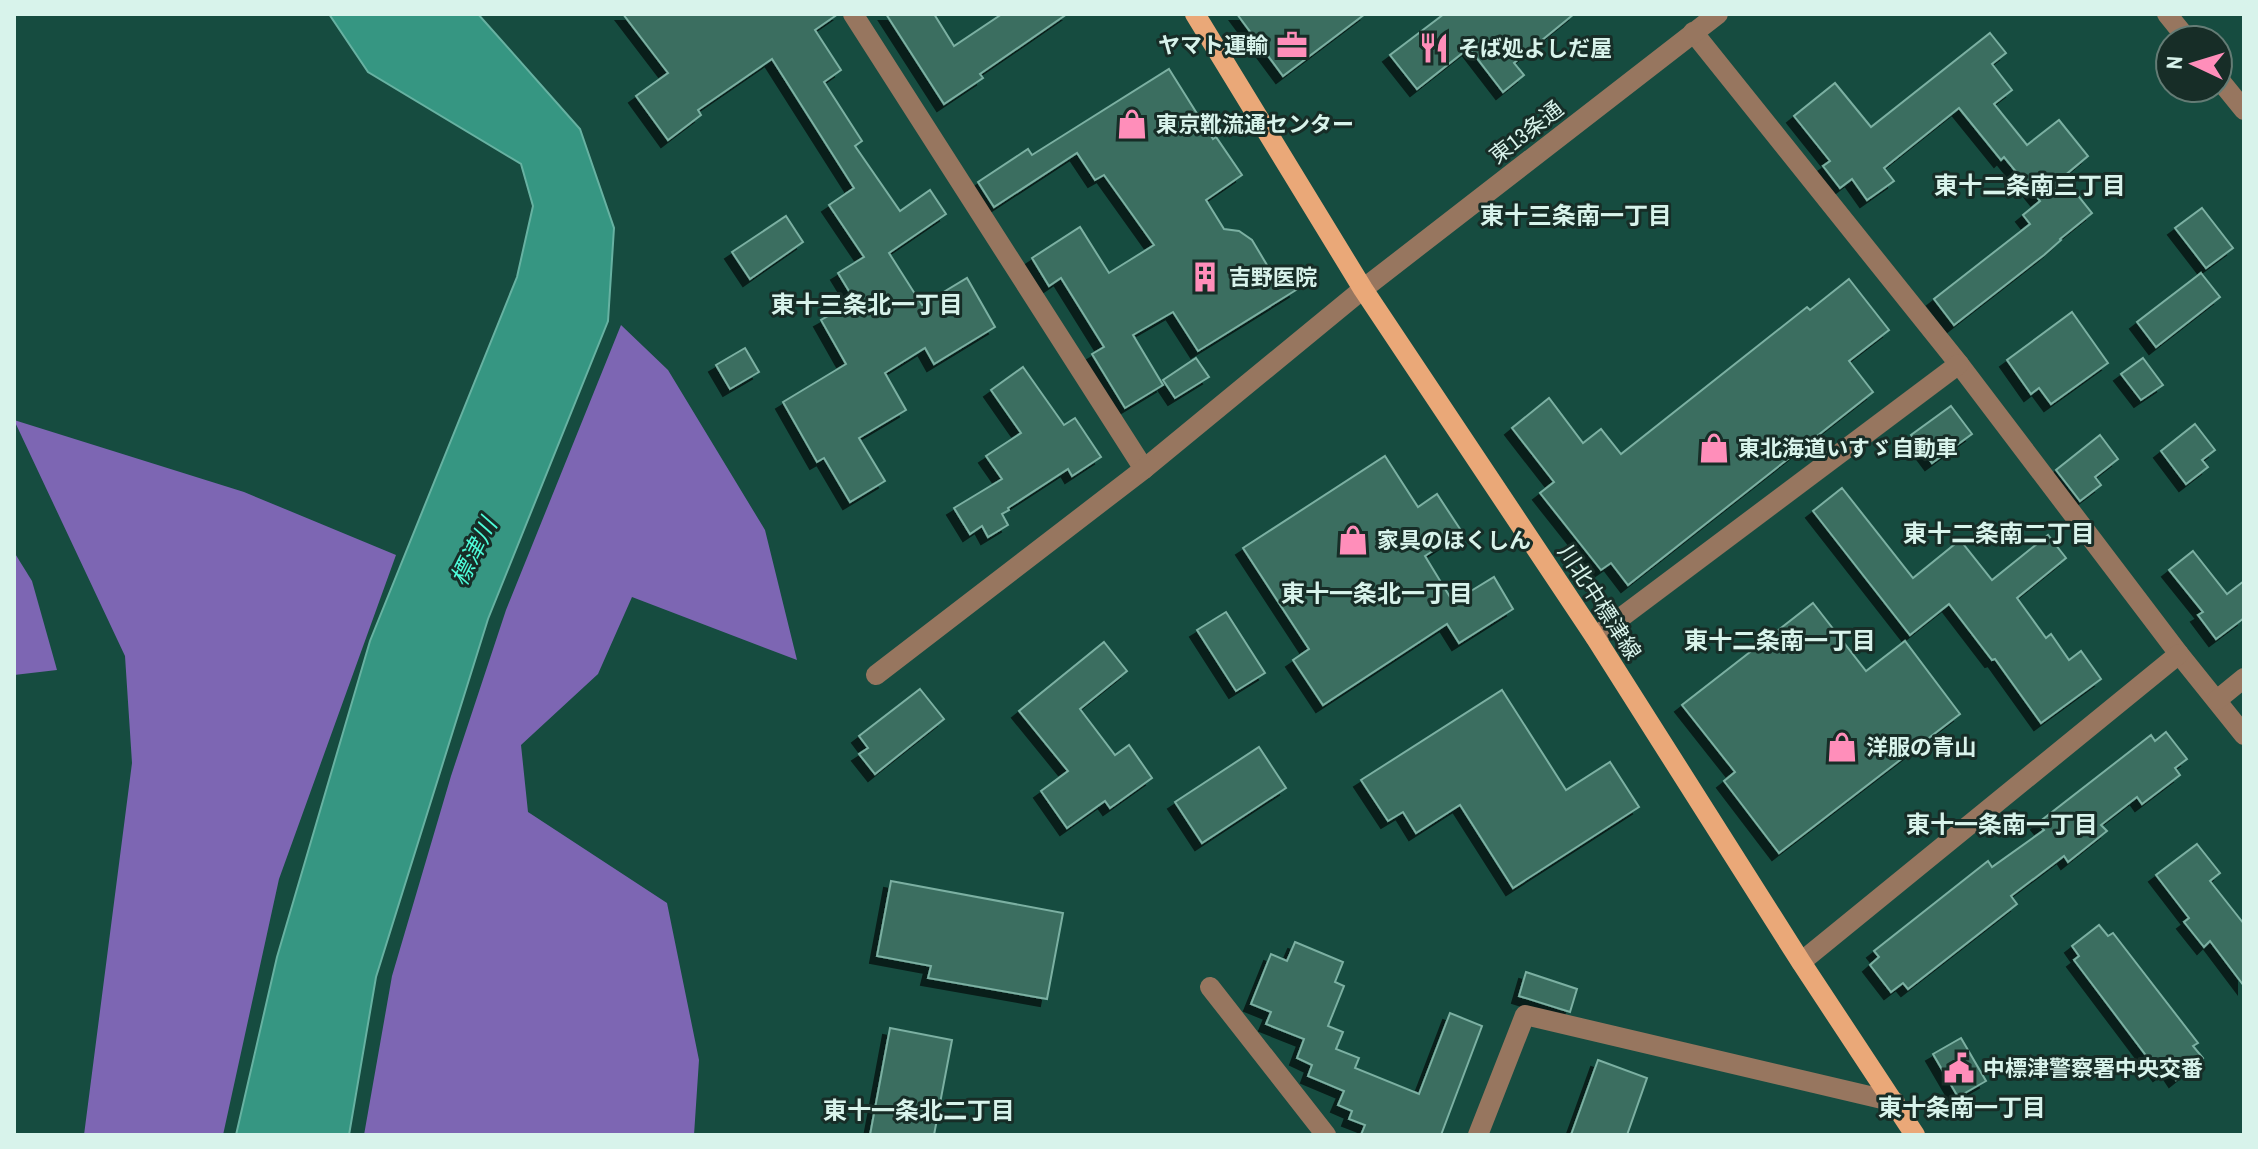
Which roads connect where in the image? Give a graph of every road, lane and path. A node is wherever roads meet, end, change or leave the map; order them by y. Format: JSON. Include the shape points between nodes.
{"nodes":[{"id":1,"x":853,"y":14,"type":"edge"},
{"id":2,"x":1195,"y":14,"type":"edge"},
{"id":3,"x":1714,"y":15,"type":"edge"},
{"id":4,"x":1693,"y":32,"type":"junction"},
{"id":5,"x":1363,"y":289,"type":"junction"},
{"id":6,"x":1959,"y":364,"type":"junction"},
{"id":7,"x":1144,"y":469,"type":"junction"},
{"id":8,"x":1595,"y":637,"type":"junction"},
{"id":9,"x":2179,"y":654,"type":"junction"},
{"id":10,"x":876,"y":675,"type":"dead end"},
{"id":11,"x":2244,"y":678,"type":"edge"},
{"id":12,"x":2217,"y":700,"type":"junction"},
{"id":13,"x":2244,"y":735,"type":"edge"},
{"id":14,"x":1801,"y":962,"type":"junction"},
{"id":15,"x":1210,"y":987,"type":"dead end"},
{"id":16,"x":1895,"y":1102,"type":"junction"},
{"id":17,"x":1326,"y":1135,"type":"edge"},
{"id":18,"x":1478,"y":1135,"type":"edge"},
{"id":19,"x":1915,"y":1135,"type":"edge"}],
"edges":[{"from":1,"to":7,"type":"street"},
{"from":2,"to":5,"type":"main road","name":"川北中標津線"},
{"from":3,"to":4,"type":"street","name":"東13条通"},
{"from":4,"to":5,"type":"street","name":"東13条通"},
{"from":4,"to":6,"type":"street"},
{"from":5,"to":7,"type":"street","name":"東13条通"},
{"from":5,"to":8,"type":"main road","name":"川北中標津線"},
{"from":6,"to":8,"type":"street"},
{"from":6,"to":9,"type":"street"},
{"from":7,"to":10,"type":"street","name":"東13条通"},
{"from":8,"to":14,"type":"main road","name":"川北中標津線"},
{"from":9,"to":12,"type":"street"},
{"from":9,"to":14,"type":"street"},
{"from":11,"to":12,"type":"street"},
{"from":12,"to":13,"type":"street"},
{"from":14,"to":16,"type":"main road","name":"川北中標津線"},
{"from":15,"to":17,"type":"street"},
{"from":16,"to":18,"type":"street","via":[[1525,1015]]},
{"from":16,"to":19,"type":"main road","name":"川北中標津線"}]}
